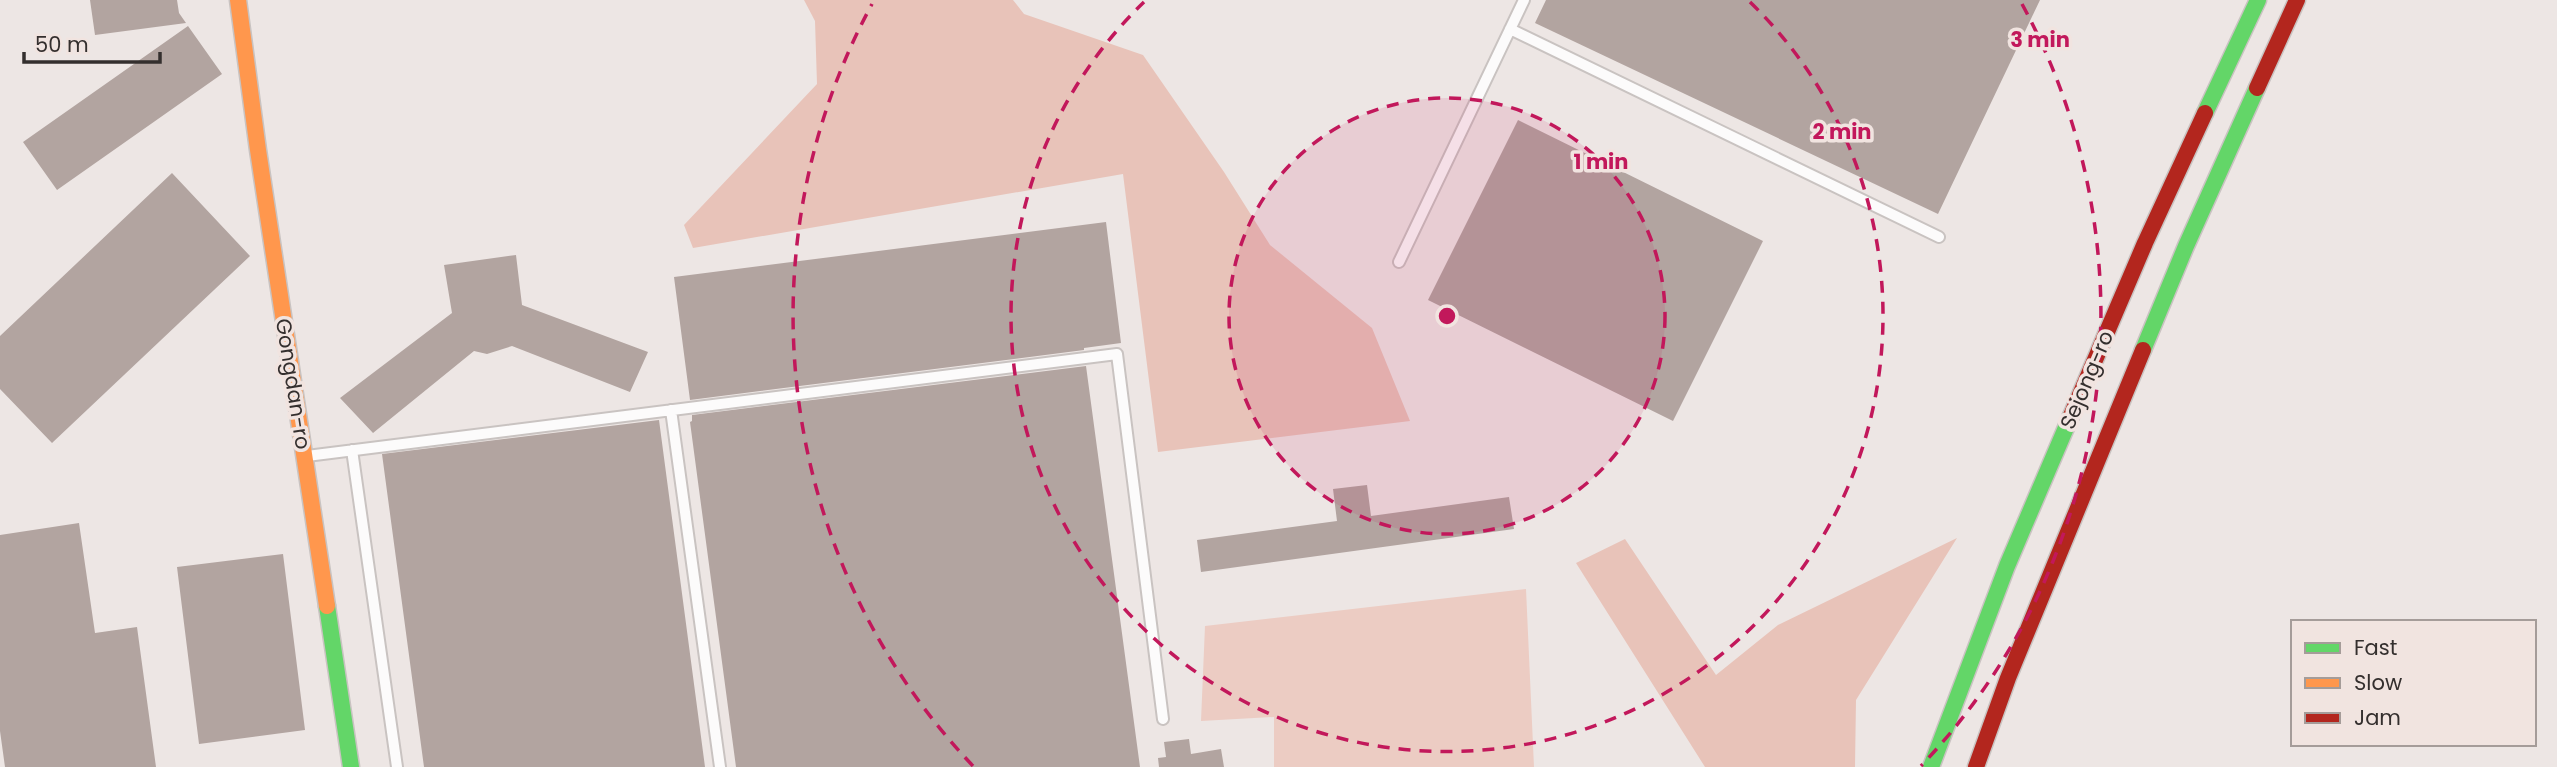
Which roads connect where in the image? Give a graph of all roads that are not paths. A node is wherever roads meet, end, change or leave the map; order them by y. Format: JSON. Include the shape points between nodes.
{"nodes":[{"id":1,"x":238,"y":0,"type":"edge"},
{"id":2,"x":1524,"y":0,"type":"edge"},
{"id":3,"x":2258,"y":0,"type":"edge"},
{"id":4,"x":2297,"y":0,"type":"edge"},
{"id":5,"x":1510,"y":29,"type":"junction"},
{"id":6,"x":1939,"y":237,"type":"dead end"},
{"id":7,"x":1399,"y":262,"type":"dead end"},
{"id":8,"x":671,"y":410,"type":"junction"},
{"id":9,"x":352,"y":450,"type":"junction"},
{"id":10,"x":304,"y":457,"type":"junction"},
{"id":11,"x":1163,"y":719,"type":"dead end"},
{"id":12,"x":351,"y":767,"type":"edge"},
{"id":13,"x":397,"y":767,"type":"edge"},
{"id":14,"x":720,"y":767,"type":"edge"},
{"id":15,"x":1931,"y":767,"type":"edge"},
{"id":16,"x":1976,"y":767,"type":"edge"}],
"edges":[{"from":1,"to":10,"type":"main road","name":"Gongdan-ro"},
{"from":2,"to":5,"type":"lane"},
{"from":3,"to":15,"type":"main road","name":"Sejong-ro","via":[[2146,243],[2007,566]]},
{"from":4,"to":16,"type":"main road","name":"Sejong-ro","via":[[2186,246],[2008,678]]},
{"from":5,"to":6,"type":"lane"},
{"from":5,"to":7,"type":"lane"},
{"from":8,"to":9,"type":"lane"},
{"from":8,"to":11,"type":"lane","via":[[1118,354]]},
{"from":8,"to":14,"type":"lane"},
{"from":9,"to":10,"type":"lane"},
{"from":9,"to":13,"type":"lane"},
{"from":10,"to":12,"type":"main road","name":"Gongdan-ro"}]}
